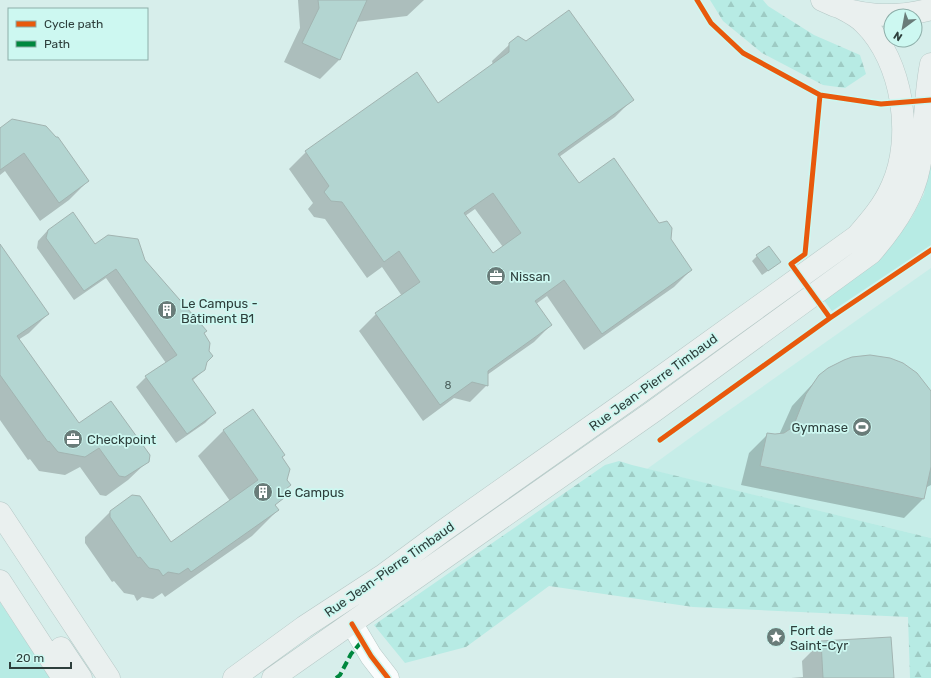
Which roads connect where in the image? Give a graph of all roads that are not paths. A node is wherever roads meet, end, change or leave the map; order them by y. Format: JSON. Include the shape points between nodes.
{"nodes":[{"id":1,"x":832,"y":4,"type":"edge"},
{"id":2,"x":931,"y":9,"type":"edge"},
{"id":3,"x":931,"y":64,"type":"edge"},
{"id":4,"x":0,"y":513,"type":"edge"},
{"id":5,"x":0,"y":581,"type":"edge"},
{"id":6,"x":27,"y":622,"type":"junction"},
{"id":7,"x":352,"y":624,"type":"junction"},
{"id":8,"x":63,"y":678,"type":"edge"},
{"id":9,"x":81,"y":678,"type":"edge"},
{"id":10,"x":109,"y":678,"type":"edge"},
{"id":11,"x":234,"y":678,"type":"edge"},
{"id":12,"x":273,"y":678,"type":"edge"},
{"id":13,"x":388,"y":678,"type":"edge"}],
"edges":[{"from":1,"to":2,"type":"main road","via":[[867,14],[912,14]]},
{"from":1,"to":11,"type":"main road","name":"Rue Jean-Pierre Timbaud","via":[[864,23],[884,51],[897,80],[903,128],[899,165],[893,185],[873,218],[857,236],[382,576]]},
{"from":3,"to":7,"type":"main road","name":"Rue Jean-Pierre Timbaud","via":[[919,170],[905,206],[883,240],[871,253],[654,411]]},
{"from":4,"to":10,"type":"main road"},
{"from":5,"to":6,"type":"main road"},
{"from":6,"to":8,"type":"main road"},
{"from":6,"to":9,"type":"main road","via":[[48,631]]},
{"from":7,"to":12,"type":"main road","name":"Rue Jean-Pierre Timbaud"},
{"from":7,"to":13,"type":"street"}]}
